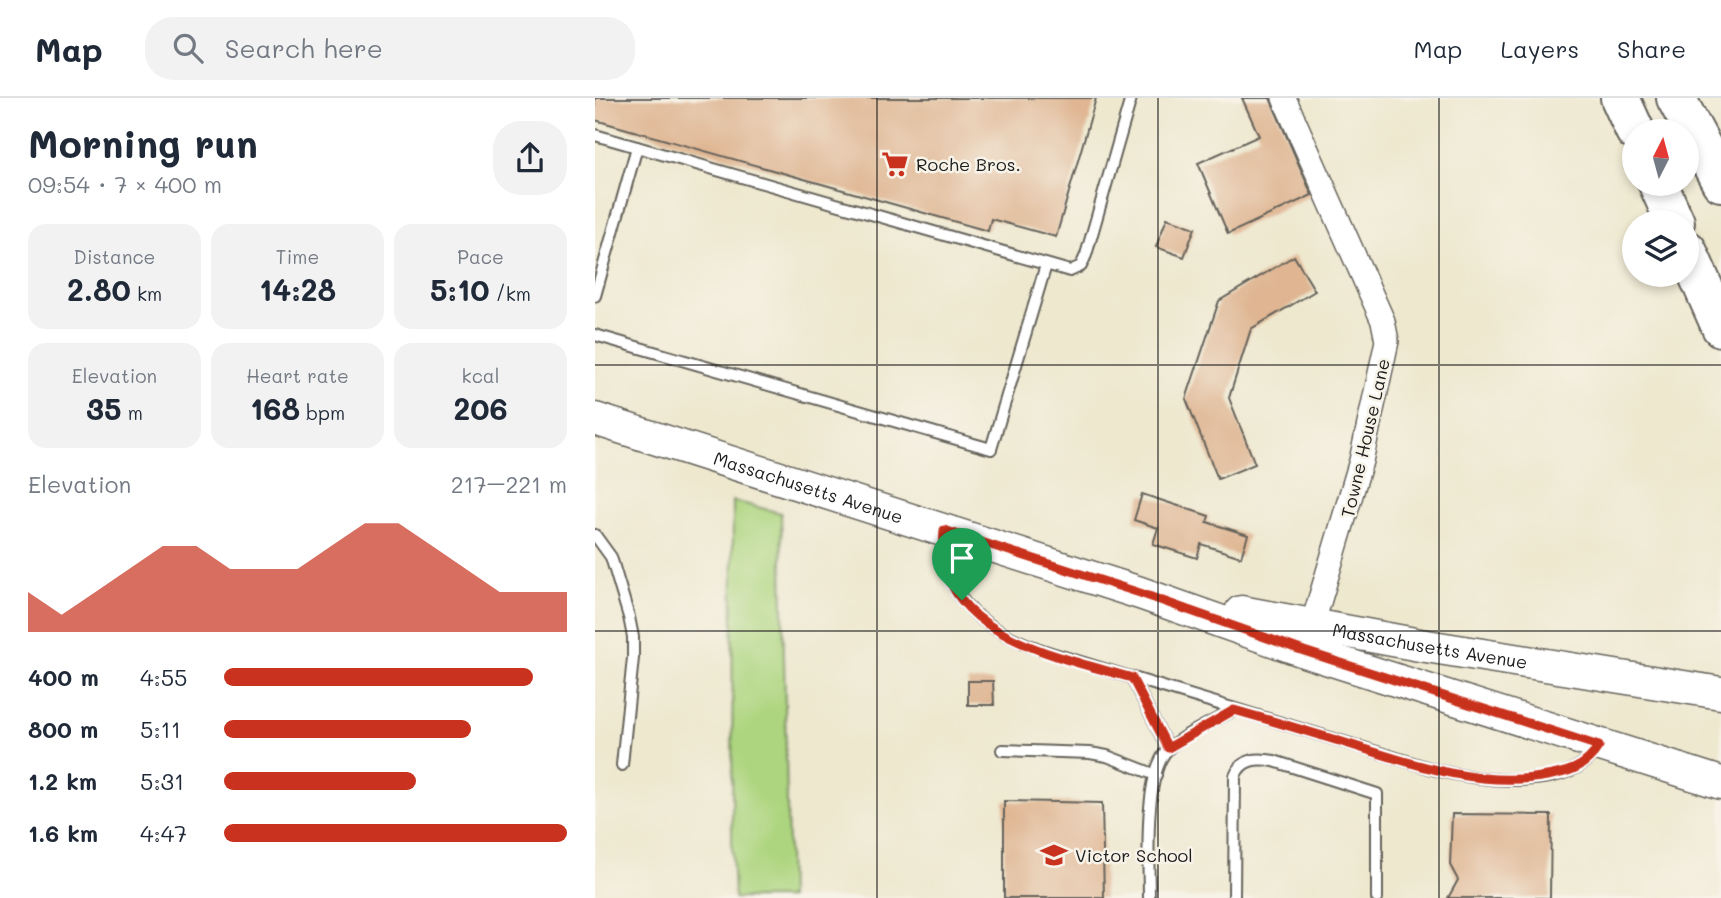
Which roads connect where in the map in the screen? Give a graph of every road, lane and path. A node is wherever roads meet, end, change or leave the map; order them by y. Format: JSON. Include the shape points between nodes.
{"nodes":[{"id":1,"x":1131,"y":98,"type":"edge"},
{"id":2,"x":1285,"y":98,"type":"edge"},
{"id":3,"x":1620,"y":98,"type":"edge"},
{"id":4,"x":1676,"y":98,"type":"edge"},
{"id":5,"x":1630,"y":119,"type":"edge"},
{"id":6,"x":595,"y":135,"type":"edge"},
{"id":7,"x":637,"y":147,"type":"junction"},
{"id":8,"x":1721,"y":182,"type":"edge"},
{"id":9,"x":1046,"y":265,"type":"junction"},
{"id":10,"x":1699,"y":277,"type":"edge"},
{"id":11,"x":595,"y":296,"type":"edge"},
{"id":12,"x":1721,"y":327,"type":"edge"},
{"id":13,"x":595,"y":334,"type":"edge"},
{"id":14,"x":600,"y":417,"type":"edge"},
{"id":15,"x":944,"y":530,"type":"junction"},
{"id":16,"x":595,"y":535,"type":"edge"},
{"id":17,"x":1140,"y":593,"type":"junction"},
{"id":18,"x":1312,"y":626,"type":"junction"},
{"id":19,"x":1132,"y":678,"type":"junction"},
{"id":20,"x":1721,"y":693,"type":"edge"},
{"id":21,"x":1234,"y":710,"type":"junction"},
{"id":22,"x":1599,"y":746,"type":"junction"},
{"id":23,"x":1168,"y":748,"type":"junction"},
{"id":24,"x":1002,"y":750,"type":"dead end"},
{"id":25,"x":621,"y":765,"type":"dead end"},
{"id":26,"x":1156,"y":775,"type":"junction"},
{"id":27,"x":1721,"y":783,"type":"edge"},
{"id":28,"x":1149,"y":898,"type":"edge"},
{"id":29,"x":1234,"y":898,"type":"edge"},
{"id":30,"x":1377,"y":898,"type":"edge"}],
"edges":[{"from":1,"to":9,"type":"lane","via":[[1084,261],[1070,271]]},
{"from":2,"to":18,"type":"street","name":"Towne House Lane","via":[[1383,321],[1387,341],[1361,461]]},
{"from":3,"to":5,"type":"highway"},
{"from":4,"to":8,"type":"highway"},
{"from":6,"to":7,"type":"lane"},
{"from":7,"to":9,"type":"lane"},
{"from":7,"to":11,"type":"lane"},
{"from":9,"to":13,"type":"lane","via":[[991,449]]},
{"from":10,"to":12,"type":"highway"},
{"from":14,"to":15,"type":"main road","name":"Massachusetts Avenue"},
{"from":15,"to":17,"type":"main road","name":"Massachusetts Avenue"},
{"from":15,"to":19,"type":"lane","via":[[943,553],[950,581],[962,600],[986,622],[1027,645]]},
{"from":16,"to":25,"type":"lane","via":[[611,557],[633,637]]},
{"from":17,"to":18,"type":"main road","name":"Massachusetts Avenue"},
{"from":17,"to":22,"type":"main road","name":"Massachusetts Avenue"},
{"from":18,"to":20,"type":"main road","name":"Massachusetts Avenue"},
{"from":19,"to":21,"type":"lane"},
{"from":19,"to":23,"type":"lane"},
{"from":21,"to":22,"type":"lane","via":[[1436,770],[1486,780],[1573,771]]},
{"from":21,"to":23,"type":"lane"},
{"from":22,"to":27,"type":"main road","name":"Massachusetts Avenue"},
{"from":23,"to":26,"type":"lane"},
{"from":24,"to":26,"type":"lane","via":[[1090,752]]},
{"from":26,"to":28,"type":"lane","via":[[1149,822]]},
{"from":29,"to":30,"type":"lane","via":[[1235,776],[1240,765],[1259,759],[1377,794]]}]}
